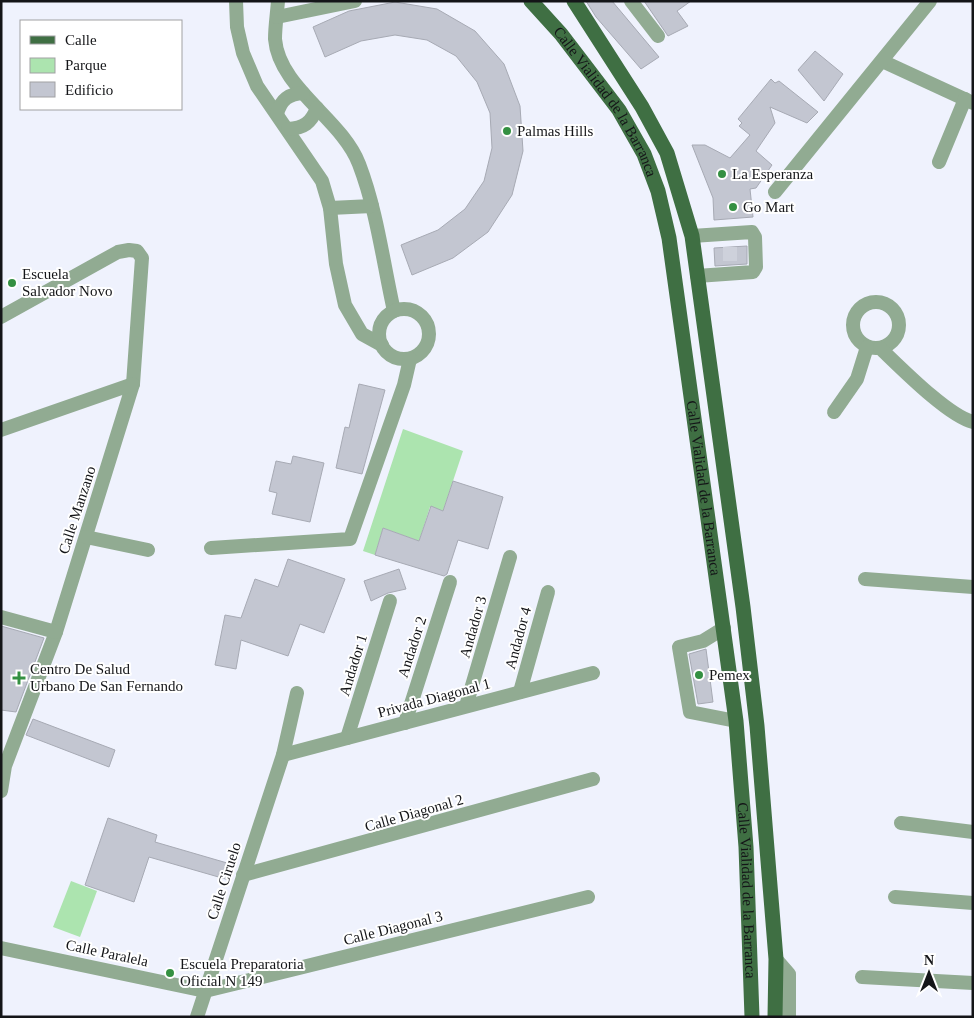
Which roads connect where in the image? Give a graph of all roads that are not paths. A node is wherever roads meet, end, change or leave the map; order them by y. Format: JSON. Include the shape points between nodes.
{"nodes":[{"id":1,"x":236,"y":1,"type":"edge"},
{"id":2,"x":278,"y":1,"type":"edge"},
{"id":3,"x":355,"y":1,"type":"edge"},
{"id":4,"x":531,"y":1,"type":"edge"},
{"id":5,"x":574,"y":1,"type":"edge"},
{"id":6,"x":631,"y":1,"type":"edge"},
{"id":7,"x":930,"y":1,"type":"edge"},
{"id":8,"x":277,"y":17,"type":"junction"},
{"id":9,"x":658,"y":36,"type":"dead end"},
{"id":10,"x":882,"y":61,"type":"junction"},
{"id":11,"x":613,"y":62,"type":"junction"},
{"id":12,"x":592,"y":76,"type":"junction"},
{"id":13,"x":303,"y":93,"type":"junction"},
{"id":14,"x":969,"y":101,"type":"edge"},
{"id":15,"x":317,"y":108,"type":"junction"},
{"id":16,"x":277,"y":114,"type":"junction"},
{"id":17,"x":288,"y":128,"type":"junction"},
{"id":18,"x":939,"y":162,"type":"dead end"},
{"id":19,"x":776,"y":192,"type":"dead end"},
{"id":20,"x":372,"y":206,"type":"junction"},
{"id":21,"x":330,"y":208,"type":"junction"},
{"id":22,"x":692,"y":236,"type":"junction"},
{"id":23,"x":697,"y":276,"type":"junction"},
{"id":24,"x":394,"y":311,"type":"junction"},
{"id":25,"x":1,"y":317,"type":"edge"},
{"id":26,"x":382,"y":345,"type":"junction"},
{"id":27,"x":410,"y":359,"type":"junction"},
{"id":28,"x":133,"y":384,"type":"junction"},
{"id":29,"x":834,"y":412,"type":"dead end"},
{"id":30,"x":973,"y":422,"type":"edge"},
{"id":31,"x":1,"y":430,"type":"edge"},
{"id":32,"x":86,"y":537,"type":"junction"},
{"id":33,"x":210,"y":548,"type":"dead end"},
{"id":34,"x":148,"y":550,"type":"dead end"},
{"id":35,"x":510,"y":557,"type":"dead end"},
{"id":36,"x":866,"y":579,"type":"dead end"},
{"id":37,"x":450,"y":582,"type":"dead end"},
{"id":38,"x":973,"y":587,"type":"edge"},
{"id":39,"x":548,"y":592,"type":"dead end"},
{"id":40,"x":390,"y":601,"type":"dead end"},
{"id":41,"x":1,"y":617,"type":"edge"},
{"id":42,"x":724,"y":628,"type":"junction"},
{"id":43,"x":56,"y":632,"type":"junction"},
{"id":44,"x":593,"y":673,"type":"dead end"},
{"id":45,"x":520,"y":692,"type":"junction"},
{"id":46,"x":297,"y":693,"type":"dead end"},
{"id":47,"x":466,"y":706,"type":"junction"},
{"id":48,"x":736,"y":721,"type":"junction"},
{"id":49,"x":405,"y":723,"type":"junction"},
{"id":50,"x":347,"y":738,"type":"junction"},
{"id":51,"x":283,"y":755,"type":"junction"},
{"id":52,"x":593,"y":779,"type":"dead end"},
{"id":53,"x":1,"y":791,"type":"edge"},
{"id":54,"x":901,"y":823,"type":"dead end"},
{"id":55,"x":973,"y":832,"type":"edge"},
{"id":56,"x":243,"y":875,"type":"junction"},
{"id":57,"x":588,"y":897,"type":"dead end"},
{"id":58,"x":895,"y":897,"type":"dead end"},
{"id":59,"x":973,"y":903,"type":"edge"},
{"id":60,"x":1,"y":948,"type":"edge"},
{"id":61,"x":776,"y":959,"type":"junction"},
{"id":62,"x":862,"y":977,"type":"dead end"},
{"id":63,"x":973,"y":983,"type":"edge"},
{"id":64,"x":206,"y":991,"type":"junction"},
{"id":65,"x":197,"y":1017,"type":"edge"},
{"id":66,"x":752,"y":1017,"type":"edge"},
{"id":67,"x":775,"y":1017,"type":"edge"},
{"id":68,"x":789,"y":1017,"type":"edge"}],
"edges":[{"from":1,"to":16,"type":"street","via":[[243,54],[257,86]]},
{"from":2,"to":8,"type":"street"},
{"from":3,"to":8,"type":"street"},
{"from":4,"to":12,"type":"main road","name":"Calle Vialidad de la Barranca"},
{"from":5,"to":11,"type":"main road","name":"Calle Vialidad de la Barranca"},
{"from":6,"to":9,"type":"street"},
{"from":7,"to":10,"type":"street"},
{"from":8,"to":13,"type":"street","via":[[275,40],[285,68]]},
{"from":10,"to":14,"type":"street"},
{"from":10,"to":19,"type":"street"},
{"from":11,"to":12,"type":"main road"},
{"from":11,"to":22,"type":"main road","name":"Calle Vialidad de la Barranca","via":[[667,154]]},
{"from":12,"to":42,"type":"main road","name":"Calle Vialidad de la Barranca","via":[[619,110],[644,154],[658,192],[669,238]]},
{"from":13,"to":15,"type":"street"},
{"from":13,"to":16,"type":"street","via":[[292,94],[280,102]]},
{"from":14,"to":18,"type":"street"},
{"from":15,"to":17,"type":"street","via":[[313,119],[302,128]]},
{"from":15,"to":20,"type":"street","via":[[333,124],[358,162]]},
{"from":16,"to":17,"type":"street"},
{"from":17,"to":21,"type":"street","via":[[322,181]]},
{"from":20,"to":21,"type":"street"},
{"from":20,"to":24,"type":"street"},
{"from":21,"to":26,"type":"street","via":[[336,264],[345,306],[362,334]]},
{"from":22,"to":23,"type":"main road","name":"Calle Vialidad de la Barranca"},
{"from":22,"to":23,"type":"street","via":[[730,240],[752,232],[755,237],[755,270],[731,269]]},
{"from":23,"to":61,"type":"main road","name":"Calle Vialidad de la Barranca","via":[[757,726]]},
{"from":24,"to":26,"type":"street","via":[[382,322],[379,330]]},
{"from":24,"to":27,"type":"street","via":[[402,309],[418,314],[428,327],[428,343],[424,350]]},
{"from":25,"to":28,"type":"street","name":"Calle Manzano","via":[[118,252],[137,251],[142,258]]},
{"from":26,"to":27,"type":"street","via":[[393,357]]},
{"from":27,"to":33,"type":"street","via":[[404,385],[350,539]]},
{"from":28,"to":31,"type":"street"},
{"from":28,"to":32,"type":"street","name":"Calle Manzano"},
{"from":29,"to":30,"type":"street","via":[[874,348],[965,420]]},
{"from":32,"to":34,"type":"street"},
{"from":32,"to":43,"type":"street","name":"Calle Manzano"},
{"from":35,"to":47,"type":"street","name":"Andador 3"},
{"from":36,"to":38,"type":"street"},
{"from":37,"to":49,"type":"street","name":"Andador 2"},
{"from":39,"to":45,"type":"street","name":"Andador 4"},
{"from":40,"to":50,"type":"street","name":"Andador 1"},
{"from":41,"to":43,"type":"street"},
{"from":42,"to":48,"type":"main road","name":"Calle Vialidad de la Barranca"},
{"from":42,"to":48,"type":"street","via":[[703,641],[679,647],[690,712]]},
{"from":43,"to":53,"type":"street","name":"Calle Manzano","via":[[5,766]]},
{"from":44,"to":45,"type":"street","name":"Privada Diagonal 1"},
{"from":45,"to":47,"type":"street","name":"Privada Diagonal 1"},
{"from":46,"to":51,"type":"street","name":"Calle Ciruelo"},
{"from":47,"to":49,"type":"street","name":"Privada Diagonal 1"},
{"from":48,"to":66,"type":"main road","name":"Calle Vialidad de la Barranca","via":[[746,847]]},
{"from":49,"to":50,"type":"street","name":"Privada Diagonal 1"},
{"from":50,"to":51,"type":"street","name":"Privada Diagonal 1"},
{"from":51,"to":56,"type":"street","name":"Calle Ciruelo"},
{"from":52,"to":56,"type":"street","name":"Calle Diagonal 2"},
{"from":54,"to":55,"type":"street"},
{"from":56,"to":64,"type":"street","name":"Calle Ciruelo"},
{"from":57,"to":64,"type":"street","name":"Calle Diagonal 3"},
{"from":58,"to":59,"type":"street"},
{"from":60,"to":64,"type":"street","name":"Calle Paralela"},
{"from":61,"to":67,"type":"main road","name":"Calle Vialidad de la Barranca"},
{"from":61,"to":68,"type":"street","via":[[789,974]]},
{"from":62,"to":63,"type":"street"},
{"from":64,"to":65,"type":"street","name":"Calle Ciruelo"}]}
